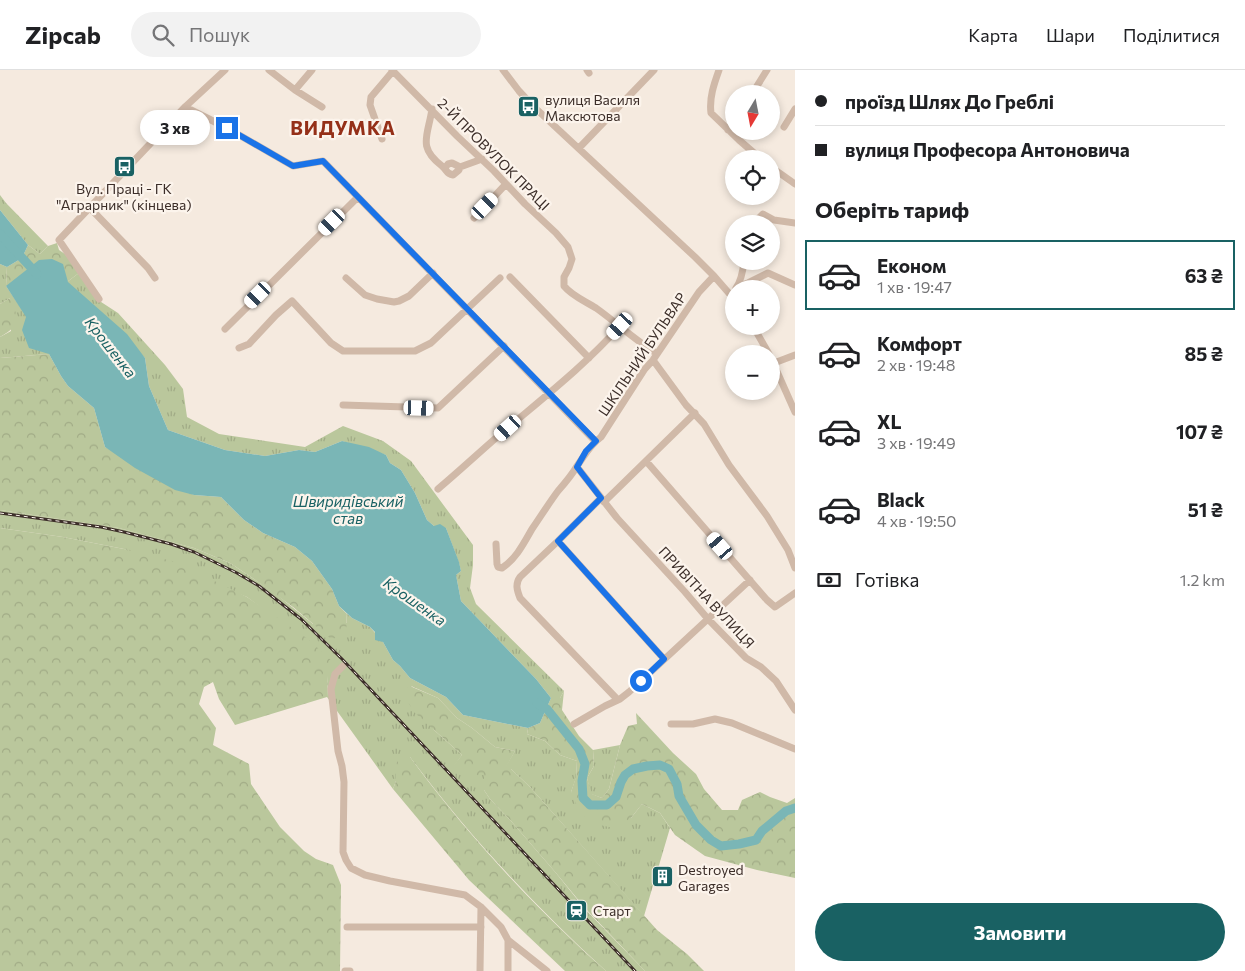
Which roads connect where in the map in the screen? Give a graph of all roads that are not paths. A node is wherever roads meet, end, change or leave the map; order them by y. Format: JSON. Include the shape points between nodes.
{"nodes":[{"id":1,"x":225,"y":70,"type":"edge"},
{"id":2,"x":270,"y":70,"type":"edge"},
{"id":3,"x":312,"y":70,"type":"edge"},
{"id":4,"x":392,"y":70,"type":"edge"},
{"id":5,"x":503,"y":70,"type":"edge"},
{"id":6,"x":654,"y":70,"type":"edge"},
{"id":7,"x":719,"y":70,"type":"edge"},
{"id":8,"x":767,"y":70,"type":"edge"},
{"id":9,"x":758,"y":85,"type":"edge"},
{"id":10,"x":295,"y":90,"type":"junction"},
{"id":11,"x":185,"y":107,"type":"junction"},
{"id":12,"x":322,"y":107,"type":"dead end"},
{"id":13,"x":432,"y":109,"type":"junction"},
{"id":14,"x":795,"y":110,"type":"edge"},
{"id":15,"x":725,"y":127,"type":"edge"},
{"id":16,"x":784,"y":127,"type":"dead end"},
{"id":17,"x":382,"y":139,"type":"dead end"},
{"id":18,"x":739,"y":140,"type":"edge"},
{"id":19,"x":579,"y":148,"type":"junction"},
{"id":20,"x":751,"y":150,"type":"edge"},
{"id":21,"x":482,"y":159,"type":"junction"},
{"id":22,"x":780,"y":173,"type":"edge"},
{"id":23,"x":506,"y":184,"type":"junction"},
{"id":24,"x":795,"y":184,"type":"edge"},
{"id":25,"x":358,"y":197,"type":"junction"},
{"id":26,"x":90,"y":208,"type":"junction"},
{"id":27,"x":474,"y":218,"type":"dead end"},
{"id":28,"x":780,"y":221,"type":"edge"},
{"id":29,"x":795,"y":223,"type":"edge"},
{"id":30,"x":433,"y":273,"type":"junction"},
{"id":31,"x":714,"y":276,"type":"junction"},
{"id":32,"x":510,"y":277,"type":"dead end"},
{"id":33,"x":155,"y":278,"type":"dead end"},
{"id":34,"x":346,"y":278,"type":"dead end"},
{"id":35,"x":500,"y":278,"type":"dead end"},
{"id":36,"x":754,"y":280,"type":"edge"},
{"id":37,"x":725,"y":285,"type":"edge"},
{"id":38,"x":795,"y":285,"type":"edge"},
{"id":39,"x":99,"y":299,"type":"dead end"},
{"id":40,"x":468,"y":309,"type":"junction"},
{"id":41,"x":620,"y":326,"type":"junction"},
{"id":42,"x":225,"y":329,"type":"dead end"},
{"id":43,"x":504,"y":346,"type":"junction"},
{"id":44,"x":239,"y":348,"type":"dead end"},
{"id":45,"x":795,"y":355,"type":"edge"},
{"id":46,"x":654,"y":357,"type":"junction"},
{"id":47,"x":589,"y":358,"type":"junction"},
{"id":48,"x":780,"y":359,"type":"edge"},
{"id":49,"x":780,"y":379,"type":"edge"},
{"id":50,"x":549,"y":393,"type":"junction"},
{"id":51,"x":343,"y":405,"type":"dead end"},
{"id":52,"x":795,"y":412,"type":"edge"},
{"id":53,"x":695,"y":413,"type":"junction"},
{"id":54,"x":596,"y":441,"type":"junction"},
{"id":55,"x":646,"y":461,"type":"junction"},
{"id":56,"x":577,"y":467,"type":"junction"},
{"id":57,"x":438,"y":489,"type":"dead end"},
{"id":58,"x":602,"y":500,"type":"junction"},
{"id":59,"x":558,"y":541,"type":"junction"},
{"id":60,"x":496,"y":544,"type":"dead end"},
{"id":61,"x":795,"y":568,"type":"edge"},
{"id":62,"x":750,"y":580,"type":"junction"},
{"id":63,"x":795,"y":593,"type":"edge"},
{"id":64,"x":708,"y":619,"type":"junction"},
{"id":65,"x":664,"y":659,"type":"junction"},
{"id":66,"x":343,"y":666,"type":"dead end"},
{"id":67,"x":618,"y":700,"type":"junction"},
{"id":68,"x":795,"y":710,"type":"edge"},
{"id":69,"x":574,"y":724,"type":"dead end"},
{"id":70,"x":671,"y":724,"type":"dead end"},
{"id":71,"x":795,"y":749,"type":"edge"},
{"id":72,"x":481,"y":907,"type":"junction"},
{"id":73,"x":347,"y":927,"type":"dead end"},
{"id":74,"x":480,"y":927,"type":"junction"},
{"id":75,"x":508,"y":940,"type":"junction"},
{"id":76,"x":535,"y":962,"type":"junction"},
{"id":77,"x":345,"y":971,"type":"edge"},
{"id":78,"x":350,"y":971,"type":"edge"},
{"id":79,"x":480,"y":971,"type":"edge"},
{"id":80,"x":508,"y":971,"type":"edge"},
{"id":81,"x":536,"y":971,"type":"edge"},
{"id":82,"x":547,"y":971,"type":"edge"}],
"edges":[{"from":1,"to":11,"type":"street"},
{"from":2,"to":10,"type":"street"},
{"from":3,"to":10,"type":"street"},
{"from":4,"to":13,"type":"street","name":"2-Й ПРОВУЛОК ПРАЦІ"},
{"from":4,"to":17,"type":"street","via":[[369,102]]},
{"from":5,"to":19,"type":"street","via":[[525,98]]},
{"from":6,"to":19,"type":"street"},
{"from":7,"to":15,"type":"street","via":[[710,113]]},
{"from":8,"to":9,"type":"street"},
{"from":10,"to":12,"type":"street"},
{"from":11,"to":25,"type":"street","via":[[293,166],[323,161]]},
{"from":11,"to":26,"type":"street"},
{"from":13,"to":21,"type":"street","name":"2-Й ПРОВУЛОК ПРАЦІ"},
{"from":13,"to":21,"type":"street","via":[[426,145],[447,173],[454,175],[460,167]]},
{"from":14,"to":16,"type":"street"},
{"from":18,"to":20,"type":"street"},
{"from":19,"to":31,"type":"street"},
{"from":21,"to":23,"type":"street","name":"2-Й ПРОВУЛОК ПРАЦІ"},
{"from":22,"to":24,"type":"street"},
{"from":23,"to":27,"type":"street"},
{"from":23,"to":41,"type":"street","name":"2-Й ПРОВУЛОК ПРАЦІ","via":[[568,247],[572,259],[564,278],[568,291]]},
{"from":25,"to":30,"type":"street"},
{"from":25,"to":42,"type":"street"},
{"from":26,"to":33,"type":"street"},
{"from":26,"to":39,"type":"street","via":[[60,240]]},
{"from":28,"to":29,"type":"street"},
{"from":30,"to":34,"type":"street","via":[[399,302],[365,295]]},
{"from":30,"to":40,"type":"street"},
{"from":31,"to":37,"type":"street"},
{"from":31,"to":46,"type":"street","name":"ШКІЛЬНИЙ БУЛЬВАР","via":[[699,292]]},
{"from":32,"to":47,"type":"street"},
{"from":35,"to":40,"type":"street"},
{"from":36,"to":38,"type":"street","via":[[768,273]]},
{"from":40,"to":43,"type":"street"},
{"from":40,"to":44,"type":"street","via":[[431,343],[416,351],[343,351],[331,343],[292,300],[249,344]]},
{"from":41,"to":46,"type":"street"},
{"from":41,"to":47,"type":"street"},
{"from":43,"to":50,"type":"street"},
{"from":43,"to":51,"type":"street","via":[[438,408]]},
{"from":45,"to":48,"type":"street"},
{"from":46,"to":53,"type":"street","via":[[686,405]]},
{"from":46,"to":54,"type":"street","name":"ШКІЛЬНИЙ БУЛЬВАР"},
{"from":47,"to":50,"type":"street"},
{"from":49,"to":52,"type":"street"},
{"from":50,"to":54,"type":"street"},
{"from":50,"to":57,"type":"street"},
{"from":53,"to":55,"type":"street"},
{"from":53,"to":61,"type":"street","via":[[767,516]]},
{"from":54,"to":56,"type":"street","name":"ШКІЛЬНИЙ БУЛЬВАР"},
{"from":55,"to":58,"type":"street"},
{"from":55,"to":62,"type":"street"},
{"from":56,"to":58,"type":"street","name":"ПРИВІТНА ВУЛИЦЯ"},
{"from":56,"to":60,"type":"street","name":"ШКІЛЬНИЙ БУЛЬВАР","via":[[520,550],[502,568],[497,564]]},
{"from":58,"to":59,"type":"street"},
{"from":58,"to":64,"type":"street","name":"ПРИВІТНА ВУЛИЦЯ"},
{"from":59,"to":65,"type":"street"},
{"from":59,"to":67,"type":"street","via":[[520,577],[518,593]]},
{"from":62,"to":63,"type":"street","via":[[775,607]]},
{"from":62,"to":64,"type":"street"},
{"from":64,"to":65,"type":"street"},
{"from":64,"to":68,"type":"street","name":"ПРИВІТНА ВУЛИЦЯ","via":[[746,658],[776,681]]},
{"from":65,"to":67,"type":"street"},
{"from":66,"to":72,"type":"street","via":[[335,674],[331,689],[344,782],[343,852],[346,860],[351,868],[365,875],[465,895]]},
{"from":67,"to":69,"type":"street"},
{"from":70,"to":71,"type":"street","via":[[693,724],[714,719],[732,723]]},
{"from":72,"to":74,"type":"street"},
{"from":72,"to":75,"type":"street","via":[[501,927]]},
{"from":73,"to":74,"type":"street"},
{"from":74,"to":79,"type":"street"},
{"from":75,"to":76,"type":"street"},
{"from":75,"to":80,"type":"street"},
{"from":76,"to":81,"type":"street"},
{"from":76,"to":82,"type":"street"},
{"from":77,"to":78,"type":"street"}]}
